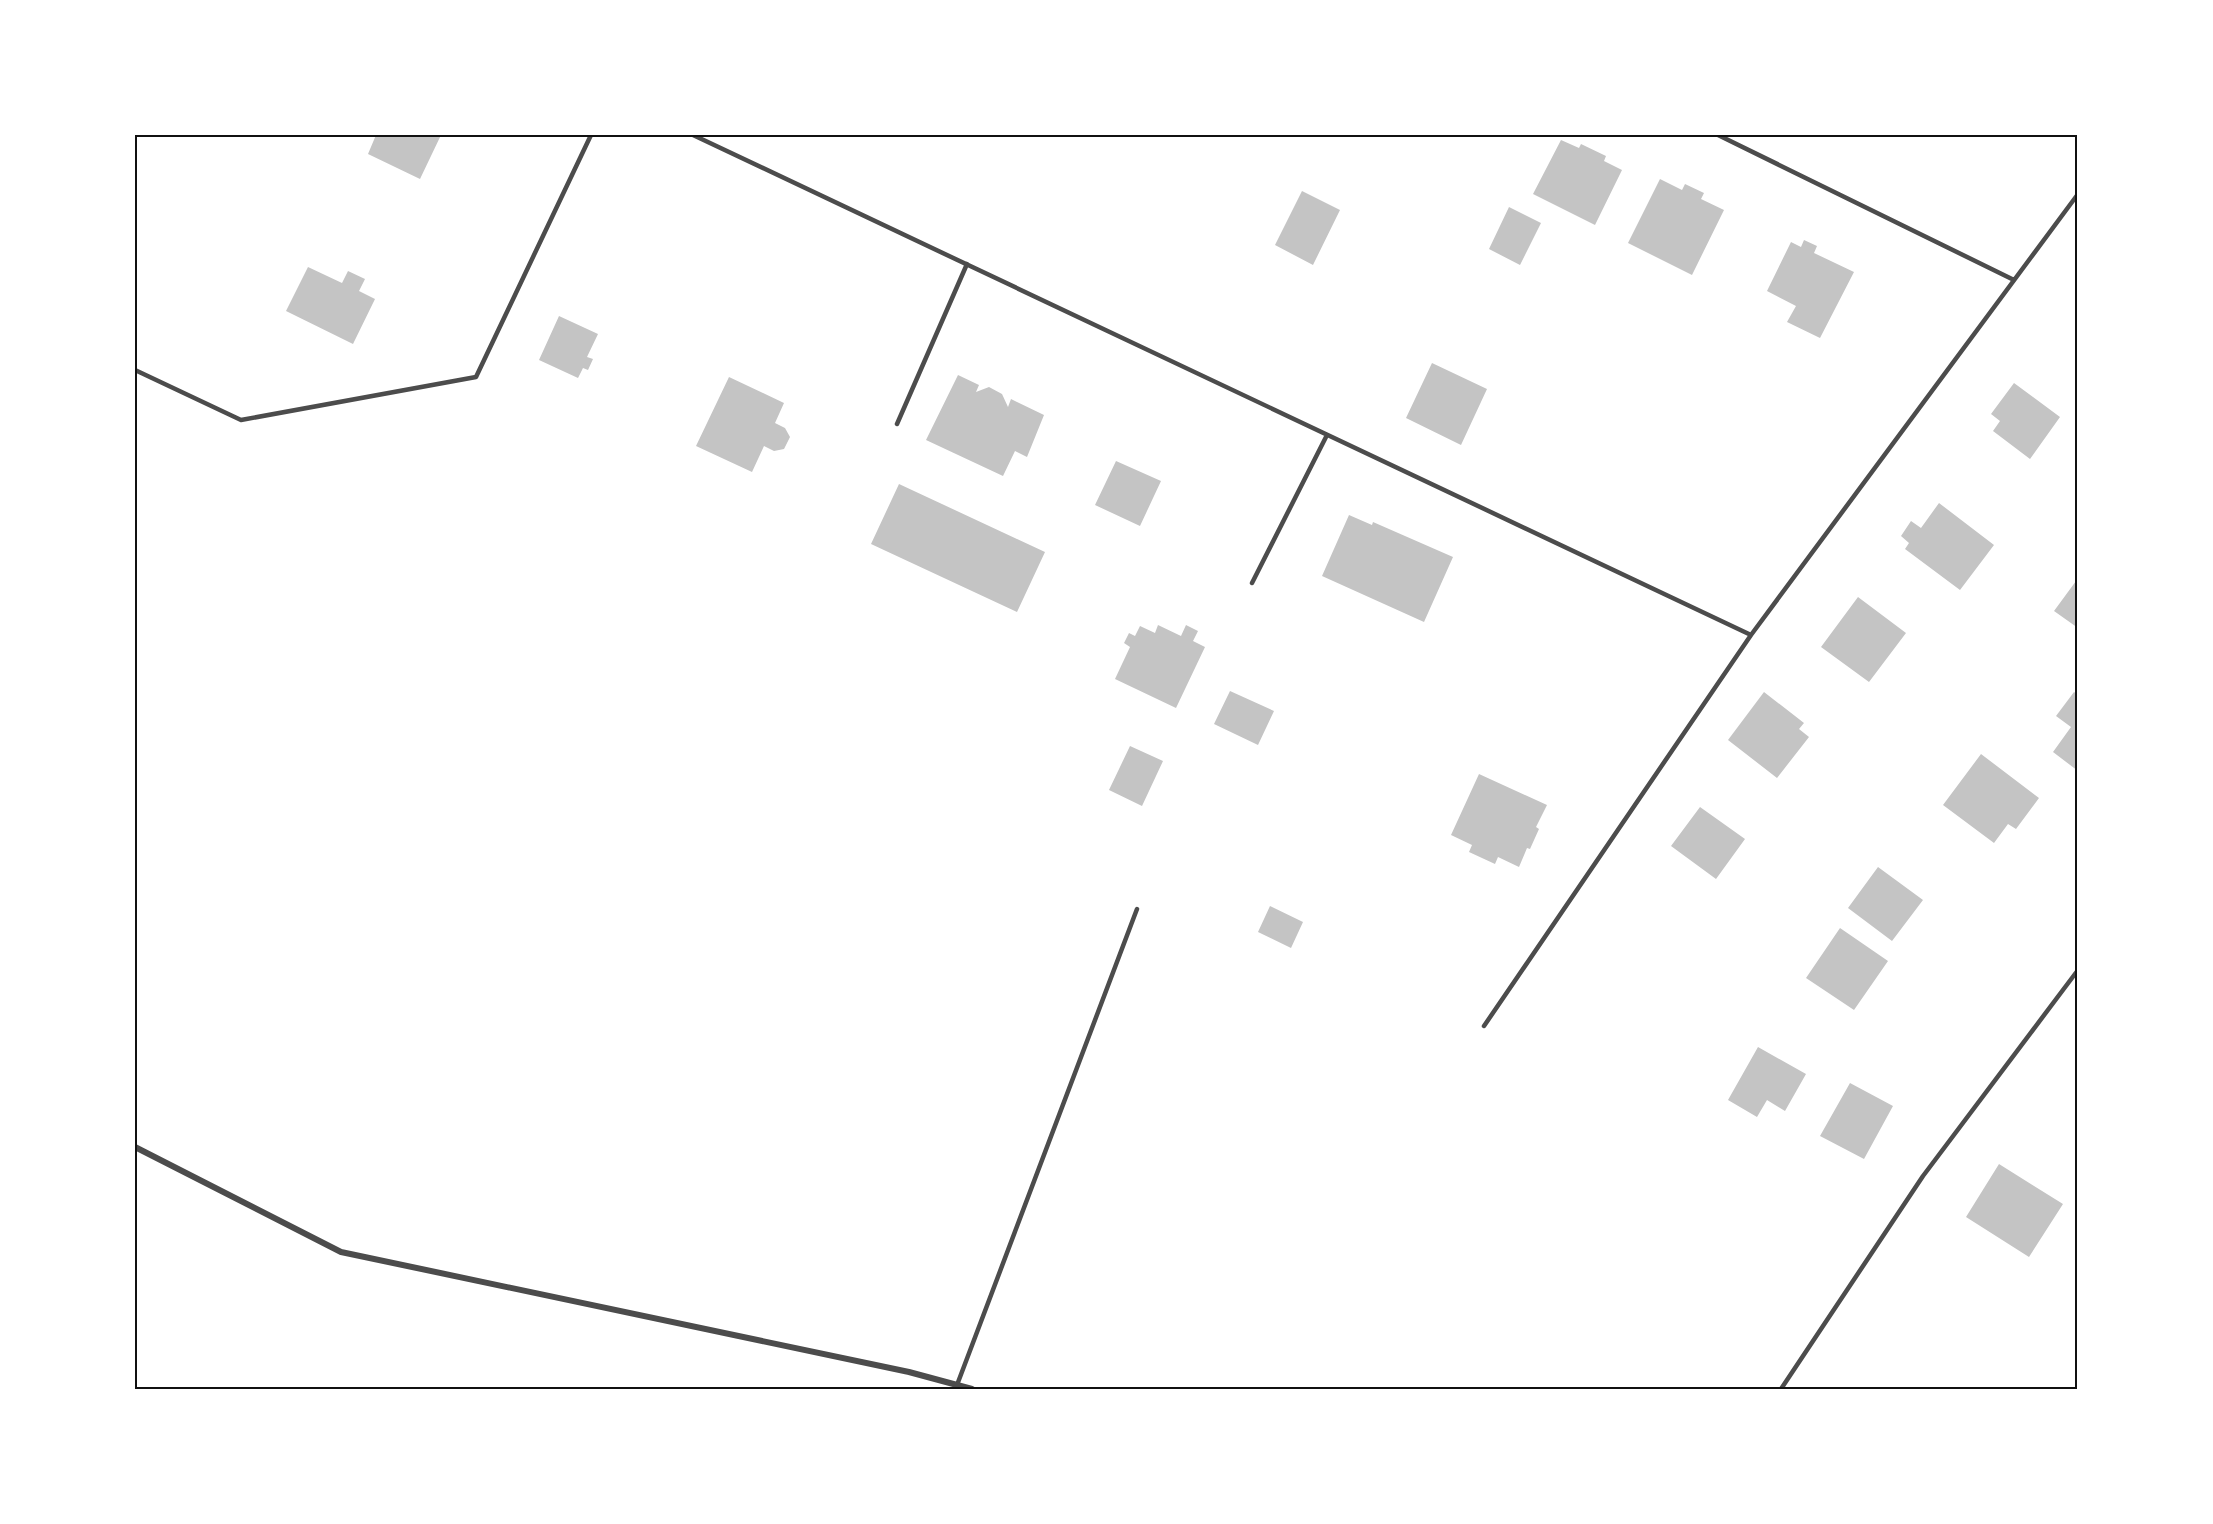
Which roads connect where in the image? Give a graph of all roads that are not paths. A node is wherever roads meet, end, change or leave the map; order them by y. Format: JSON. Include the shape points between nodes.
{"nodes":[{"id":1,"x":591,"y":135,"type":"edge"},
{"id":2,"x":693,"y":135,"type":"edge"},
{"id":3,"x":1718,"y":135,"type":"edge"},
{"id":4,"x":2078,"y":194,"type":"edge"},
{"id":5,"x":967,"y":264,"type":"junction"},
{"id":6,"x":2014,"y":280,"type":"junction"},
{"id":7,"x":135,"y":370,"type":"edge"},
{"id":8,"x":897,"y":424,"type":"dead end"},
{"id":9,"x":1327,"y":435,"type":"junction"},
{"id":10,"x":1252,"y":583,"type":"dead end"},
{"id":11,"x":1751,"y":635,"type":"junction"},
{"id":12,"x":1137,"y":909,"type":"dead end"},
{"id":13,"x":2078,"y":970,"type":"edge"},
{"id":14,"x":1484,"y":1026,"type":"dead end"},
{"id":15,"x":135,"y":1147,"type":"edge"},
{"id":16,"x":957,"y":1385,"type":"junction"},
{"id":17,"x":972,"y":1389,"type":"edge"},
{"id":18,"x":1781,"y":1389,"type":"edge"}],
"edges":[{"from":1,"to":7,"type":"lane","via":[[476,377],[241,420]]},
{"from":2,"to":5,"type":"lane"},
{"from":3,"to":6,"type":"lane"},
{"from":4,"to":6,"type":"lane"},
{"from":5,"to":8,"type":"lane"},
{"from":5,"to":9,"type":"lane"},
{"from":6,"to":11,"type":"lane"},
{"from":9,"to":10,"type":"lane"},
{"from":9,"to":11,"type":"lane"},
{"from":11,"to":14,"type":"lane"},
{"from":12,"to":16,"type":"lane"},
{"from":13,"to":18,"type":"lane","via":[[1923,1176]]},
{"from":15,"to":16,"type":"street","via":[[341,1252]]},
{"from":16,"to":17,"type":"street"}]}
